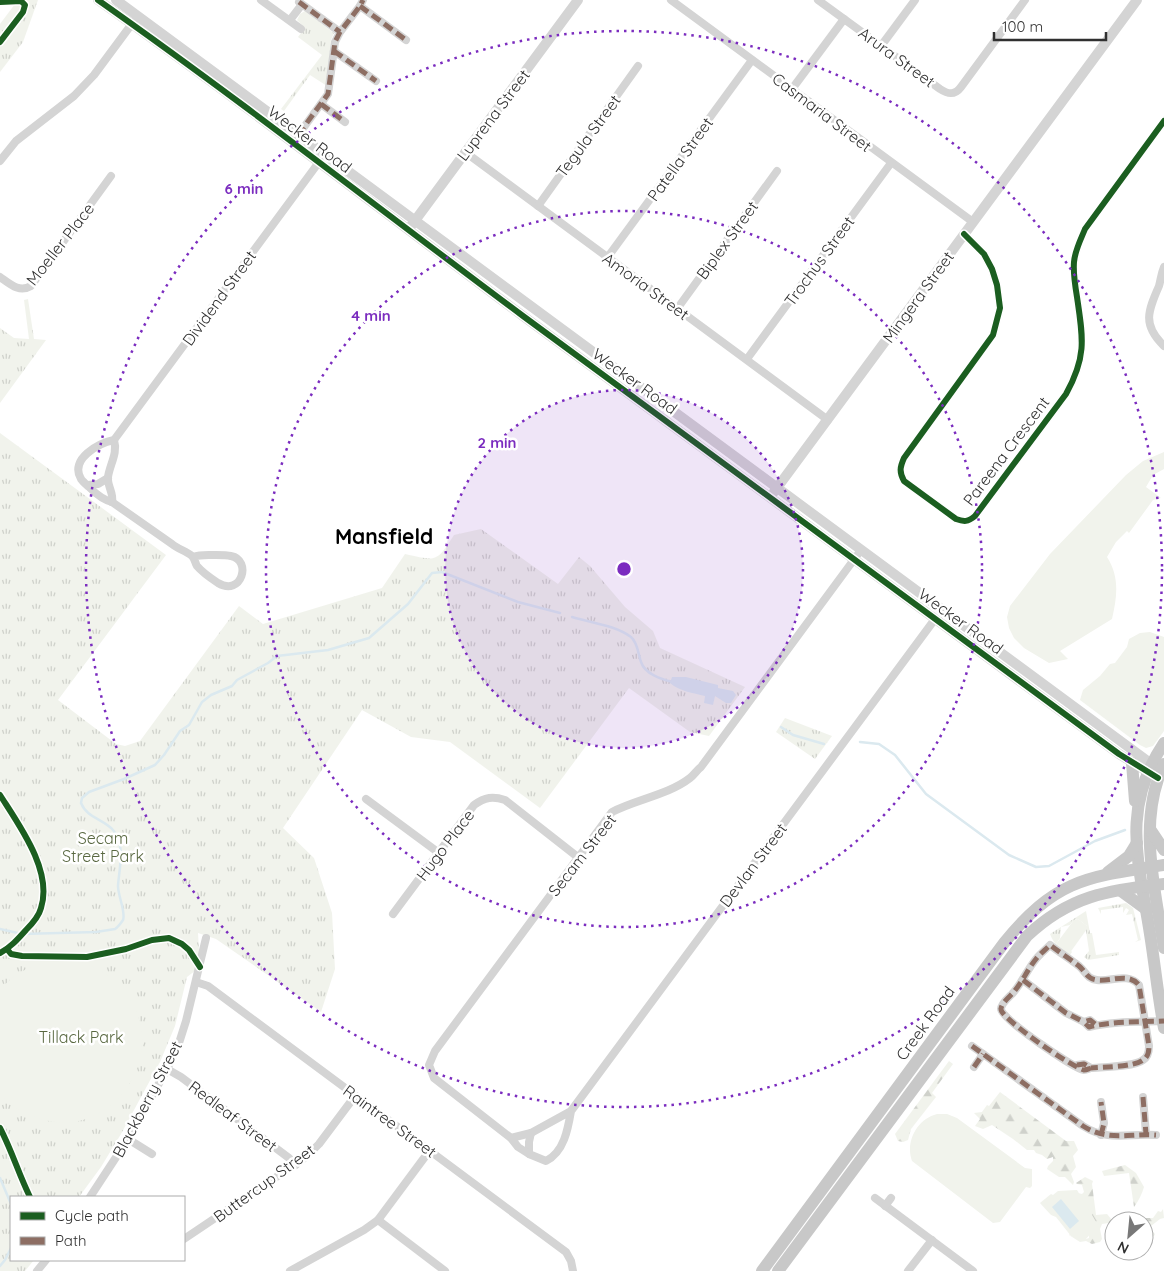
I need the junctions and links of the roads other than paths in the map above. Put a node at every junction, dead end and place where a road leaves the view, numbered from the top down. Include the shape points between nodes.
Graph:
1 (98, 0) edge
2 (116, 0) edge
3 (261, 0) edge
4 (578, 0) edge
5 (671, 0) edge
6 (818, 0) edge
7 (915, 0) edge
8 (1025, 0) edge
9 (1137, 0) edge
10 (361, 3) edge
11 (844, 19) junction
12 (135, 20) junction
13 (290, 20) junction
14 (301, 29) dead end
15 (340, 32) junction
16 (406, 40) dead end
17 (881, 46) junction
18 (334, 51) junction
19 (752, 60) junction
20 (638, 66) dead end
21 (376, 81) dead end
22 (792, 89) junction
23 (321, 104) junction
24 (345, 122) dead end
25 (1164, 122) edge
26 (295, 139) junction
27 (465, 152) junction
28 (322, 159) junction
29 (0, 161) edge
30 (891, 163) junction
31 (777, 170) dead end
32 (111, 176) dead end
33 (538, 206) junction
34 (415, 220) junction
35 (973, 222) junction
36 (408, 230) junction
37 (964, 234) junction
38 (607, 258) junction
39 (1164, 267) edge
40 (0, 278) edge
41 (1162, 281) edge
42 (677, 309) junction
43 (556, 326) junction
44 (549, 335) junction
45 (1164, 346) edge
46 (748, 359) junction
47 (616, 370) junction
48 (609, 379) junction
49 (828, 420) junction
50 (114, 440) junction
51 (108, 478) junction
52 (88, 485) junction
53 (777, 488) junction
54 (770, 498) junction
55 (112, 502) junction
56 (861, 550) junction
57 (193, 557) junction
58 (854, 560) junction
59 (935, 619) junction
60 (1164, 743) edge
61 (1132, 763) junction
62 (1157, 769) edge
63 (366, 799) dead end
64 (1137, 808) junction
65 (1150, 829) junction
66 (1136, 842) junction
67 (1164, 850) edge
68 (439, 853) junction
69 (579, 858) junction
70 (1152, 867) edge
71 (1106, 874) junction
72 (1154, 885) edge
73 (1121, 890) junction
74 (1156, 905) edge
75 (393, 914) dead end
76 (206, 938) dead end
77 (1164, 948) edge
78 (1023, 980) junction
79 (196, 982) junction
80 (1145, 1021) junction
81 (1164, 1023) edge
82 (972, 1046) dead end
83 (983, 1054) junction
84 (974, 1067) dead end
85 (167, 1069) junction
86 (355, 1096) junction
87 (1143, 1096) dead end
88 (1101, 1102) dead end
89 (571, 1111) junction
90 (531, 1133) junction
91 (1146, 1134) junction
92 (1101, 1135) junction
93 (1156, 1135) dead end
94 (511, 1138) junction
95 (128, 1139) junction
96 (430, 1150) junction
97 (152, 1154) dead end
98 (528, 1154) junction
99 (296, 1165) junction
100 (91, 1196) edge
101 (875, 1198) dead end
102 (891, 1198) dead end
103 (885, 1206) junction
104 (378, 1220) junction
105 (185, 1238) edge
106 (932, 1240) junction
107 (290, 1271) edge
108 (445, 1271) edge
109 (573, 1271) edge
110 (762, 1271) edge
111 (778, 1271) edge
112 (908, 1271) edge
113 (973, 1271) edge

1 - 12 street, Wecker Road
2 - 12 street, Wecker Road
3 - 13 street
4 - 27 street, Luprena Street
5 - 19 street, Casmaria Street
6 - 11 street, Arura Street
7 - 17 street
8 - 17 street, Arura Street via 956,93 940,90
9 - 35 street, Mingera Street
10 - 15 street
10 - 16 street
11 - 17 street, Arura Street
11 - 22 street
12 - 26 street, Wecker Road
12 - 29 street via 74,96 16,141
13 - 14 street
13 - 15 street via 300,4
15 - 18 street
18 - 21 street
18 - 23 street via 330,87
19 - 22 street, Casmaria Street
19 - 38 street, Patella Street
20 - 33 street, Tegula Street
22 - 30 street, Casmaria Street
23 - 24 street
23 - 26 street
25 - 37 street, Pareena Crescent via 1085,229 1078,244 1074,261 1075,281 1083,335 1076,375 1066,394 975,516 964,522 904,481 900,473 904,458 993,336 1000,308 997,285 984,254
26 - 28 street, Wecker Road
27 - 33 street, Amoria Street
27 - 34 street, Luprena Street
28 - 34 street, Wecker Road
28 - 36 street, Wecker Road
28 - 50 street, Dividend Street
30 - 35 street, Casmaria Street
30 - 46 street, Trochus Street
31 - 42 street, Biplex Street
32 - 40 street, Moeller Place via 31,286 15,288
33 - 38 street, Amoria Street
34 - 36 street, Luprena Street
34 - 43 street, Wecker Road
35 - 37 street, Mingera Street
36 - 44 street, Wecker Road
37 - 49 street, Mingera Street
38 - 42 street, Amoria Street
39 - 41 street via 1160,274
41 - 45 street via 1148,316 1154,335
42 - 46 street, Amoria Street
43 - 44 street
43 - 47 street, Wecker Road
44 - 48 street, Wecker Road
46 - 49 street, Amoria Street
47 - 48 street
47 - 53 street, Wecker Road
48 - 54 street, Wecker Road
49 - 53 street, Mingera Street
50 - 51 street via 116,448
50 - 52 street, Dividend Street via 92,450 81,460 79,473
51 - 52 street
51 - 55 street
52 - 55 street, Dividend Street
53 - 54 street, Mingera Street
53 - 56 street, Wecker Road
54 - 58 street, Wecker Road
55 - 57 street, Dividend Street
56 - 58 street
56 - 62 street, Wecker Road
57 - 57 street, Dividend Street via 200,554 237,558 241,563 241,578 232,586 218,583 196,565
58 - 59 street, Wecker Road
58 - 69 street, Secam Street via 701,767 689,779 668,790 612,812
59 - 61 street, Wecker Road
59 - 89 street, Devlan Street
60 - 62 main road
61 - 62 street, Wecker Road
61 - 64 main road
62 - 64 main road
62 - 65 main road
63 - 68 street
64 - 66 main road
65 - 67 main road
65 - 70 main road
66 - 70 main road
66 - 71 main road via 1129,856
68 - 69 street, Hugo Place via 474,805 491,797 505,800
68 - 75 street, Hugo Place
69 - 94 street, Secam Street via 435,1051 429,1065 434,1078
70 - 71 main road, Creek Road
70 - 72 main road
71 - 110 main road, Creek Road via 1072,884 1052,896 1032,910 1016,928
72 - 73 main road, Creek Road
72 - 74 main road
73 - 74 main road
73 - 111 main road, Creek Road via 1072,903 1050,916 1027,936
74 - 77 main road
74 - 81 main road
76 - 79 street, Blackberry Street
78 - 80 street via 1089,1027
78 - 80 street via 1035,960 1050,945 1091,979 1135,981 1140,988
78 - 80 street via 1001,1007 1002,1014 1058,1056 1077,1066 1084,1064 1091,1068 1136,1063 1144,1059 1149,1052
79 - 85 street, Blackberry Street via 182,1036
79 - 86 street, Raintree Street via 208,986
80 - 81 street
82 - 83 street
83 - 84 street
83 - 92 street via 1083,1126
85 - 95 street, Blackberry Street
85 - 99 street, Redleaf Street
86 - 96 street, Raintree Street
86 - 99 street, Buttercup Street via 319,1144
87 - 91 street
88 - 92 street via 1104,1123
89 - 90 street, Devlan Street
89 - 98 street, Devlan Street via 561,1147 554,1157 546,1161
90 - 94 street, Devlan Street
90 - 98 street
91 - 92 street
91 - 93 street
94 - 98 street
95 - 97 street
95 - 100 street, Blackberry Street
96 - 104 street
96 - 109 street, Raintree Street via 566,1252 572,1261
99 - 105 street, Buttercup Street
101 - 103 street
102 - 103 street
103 - 106 street
104 - 107 street
104 - 108 street
106 - 112 street
106 - 113 street

